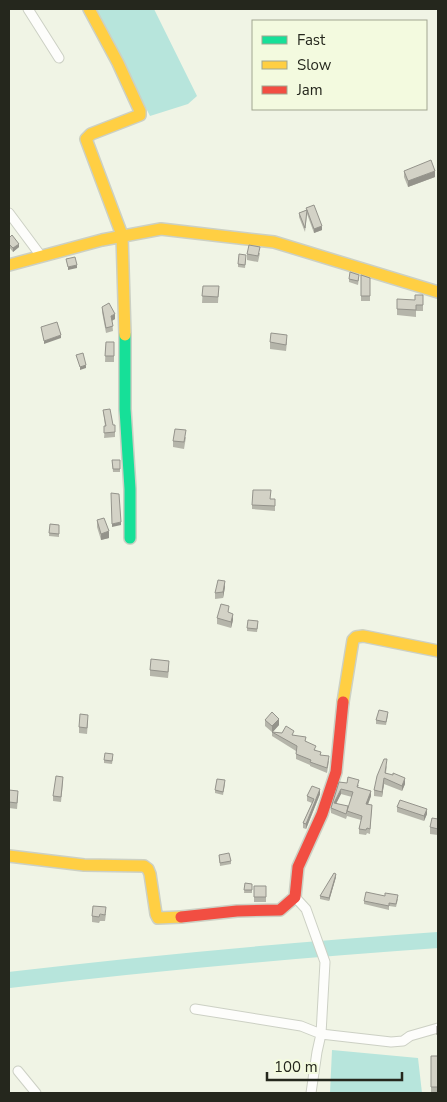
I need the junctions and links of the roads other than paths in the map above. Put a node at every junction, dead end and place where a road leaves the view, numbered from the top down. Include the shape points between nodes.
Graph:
1 (28, 9) edge
2 (89, 9) edge
3 (59, 58) dead end
4 (9, 213) edge
5 (122, 235) junction
6 (41, 256) junction
7 (9, 265) edge
8 (438, 292) edge
9 (130, 538) dead end
10 (438, 650) edge
11 (9, 856) edge
12 (296, 897) junction
13 (194, 1009) dead end
14 (438, 1028) edge
15 (321, 1034) junction
16 (18, 1071) dead end
17 (36, 1093) edge
18 (311, 1093) edge

1 - 3 street
2 - 5 street via 140,111 140,115 91,134 86,139
4 - 6 street
5 - 6 street
5 - 8 street via 161,229 274,242
5 - 9 street
6 - 7 street
10 - 12 street via 363,636 353,640 336,772 322,814 298,867
11 - 12 street via 84,865 144,866 150,874 158,918 280,910
12 - 15 street via 306,909 325,962
13 - 15 street via 301,1026
14 - 15 street via 391,1042
15 - 18 street
16 - 17 street

